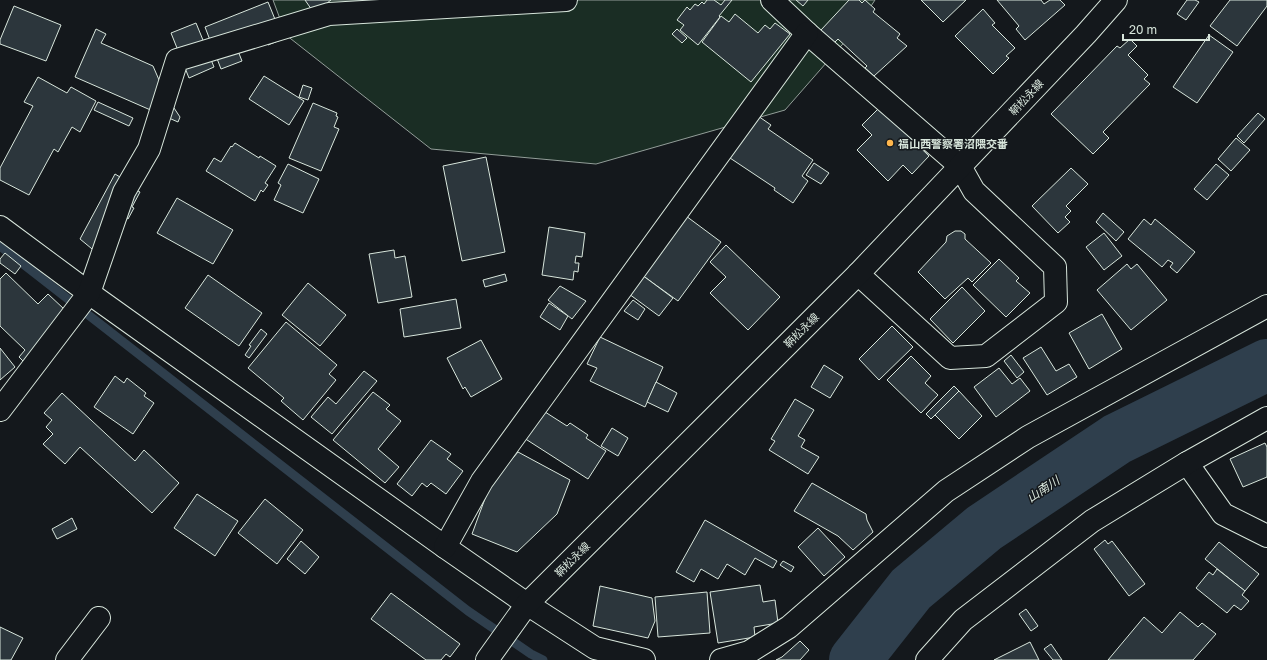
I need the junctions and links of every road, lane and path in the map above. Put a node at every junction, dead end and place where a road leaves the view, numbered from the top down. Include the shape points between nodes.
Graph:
1 (566, 0) edge
2 (772, 0) edge
3 (1116, 0) edge
4 (807, 33) junction
5 (960, 166) junction
6 (0, 227) edge
7 (858, 274) junction
8 (82, 302) junction
9 (1267, 306) edge
10 (0, 410) edge
11 (1267, 418) edge
12 (1187, 463) junction
13 (1267, 536) edge
14 (445, 547) junction
15 (522, 610) junction
16 (99, 618) dead end
17 (489, 657) edge
18 (67, 660) edge
19 (644, 660) edge
20 (721, 660) edge
21 (927, 660) edge

1 - 8 street via 329,14 177,60 149,149 124,192
2 - 4 street
3 - 5 street, 鞆松永線
4 - 5 street
4 - 14 street via 482,481
5 - 7 street, 鞆松永線
5 - 7 street via 974,191 1055,268 1056,302 986,356 950,358
6 - 8 street
7 - 15 street, 鞆松永線
8 - 10 street
8 - 14 street
9 - 20 street via 1028,437 946,491 790,627 749,652
11 - 12 street
12 - 13 street via 1223,514
12 - 21 street via 1092,521 963,620
14 - 15 street
15 - 17 street, 鞆松永線
15 - 19 street via 595,648
16 - 18 street

